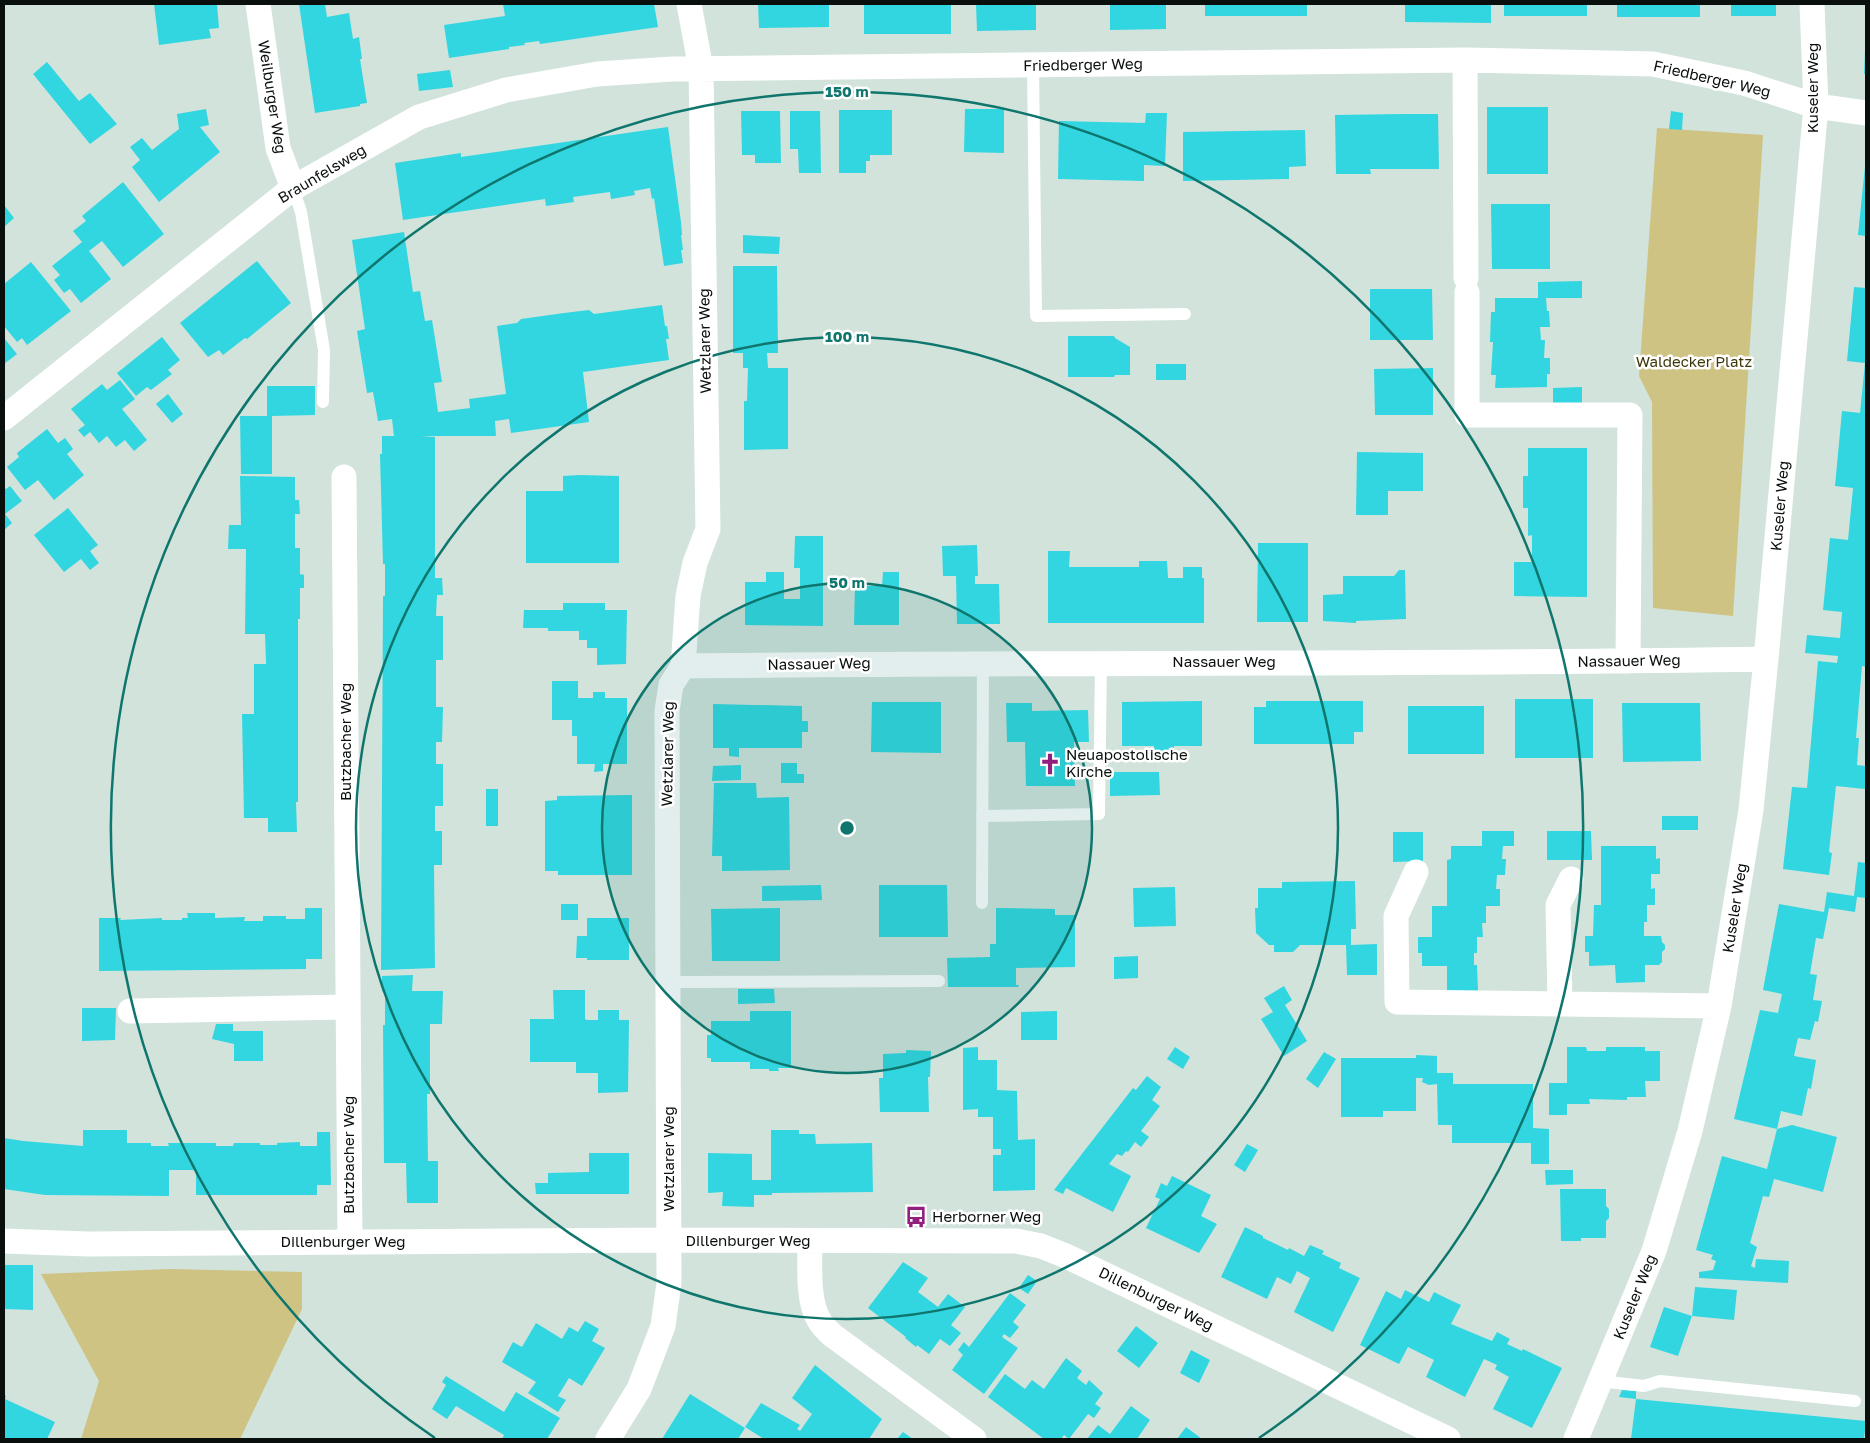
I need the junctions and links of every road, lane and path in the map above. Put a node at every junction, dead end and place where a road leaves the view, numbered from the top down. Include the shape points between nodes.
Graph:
1 (258, 4) edge
2 (689, 4) edge
3 (1812, 4) edge
4 (1465, 60) junction
5 (1033, 65) junction
6 (701, 69) junction
7 (1816, 106) junction
8 (1866, 113) edge
9 (293, 188) junction
10 (1185, 314) dead end
11 (323, 402) dead end
12 (4, 418) edge
13 (344, 477) dead end
14 (1766, 659) junction
15 (1628, 661) junction
16 (1101, 662) junction
17 (983, 663) junction
18 (682, 666) junction
19 (982, 816) junction
20 (1416, 872) dead end
21 (1571, 879) dead end
22 (982, 903) dead end
23 (939, 981) dead end
24 (668, 982) junction
25 (1560, 1003) junction
26 (1719, 1006) junction
27 (348, 1007) junction
28 (130, 1011) dead end
29 (670, 1240) junction
30 (4, 1241) edge
31 (810, 1241) junction
32 (350, 1242) junction
33 (1600, 1381) junction
34 (1855, 1401) dead end
35 (608, 1439) edge
36 (974, 1439) edge
37 (1448, 1439) edge
38 (1576, 1439) edge

1 - 9 street, Weilburger Weg via 278,148
2 - 6 street, Wetzlarer Weg
3 - 7 street, Kuseler Weg
4 - 5 street, Friedberger Weg
4 - 7 street, Friedberger Weg via 1653,64 1744,83
4 - 15 street via 1467,415 1630,415
5 - 6 street, Friedberger Weg
5 - 10 lane via 1036,316
6 - 9 street, Braunfelsweg via 597,74 506,90 419,117
6 - 18 street, Wetzlarer Weg via 708,529 695,563 688,596
7 - 8 street, Friedberger Weg
7 - 14 street, Kuseler Weg
9 - 11 lane via 301,212 324,350
9 - 12 street, Braunfelsweg
13 - 27 street, Butzbacher Weg
14 - 15 street, Nassauer Weg
14 - 26 street, Kuseler Weg via 1751,810
15 - 16 street, Nassauer Weg
16 - 17 street, Nassauer Weg
16 - 19 lane via 1099,814
17 - 18 street, Nassauer Weg
17 - 19 lane
18 - 24 street, Wetzlarer Weg via 671,685 666,711
19 - 22 lane
20 - 25 street via 1396,916 1397,1002
21 - 25 street via 1558,905
23 - 24 lane
24 - 29 street, Wetzlarer Weg
25 - 26 street
26 - 33 street, Kuseler Weg via 1690,1131 1654,1251
27 - 28 street
27 - 32 street, Butzbacher Weg
29 - 31 street, Dillenburger Weg
29 - 32 street, Dillenburger Weg
29 - 35 street, Wetzlarer Weg via 663,1326 639,1389
30 - 32 street, Dillenburger Weg via 88,1244
31 - 36 street via 811,1286 819,1322 832,1335
31 - 37 street, Dillenburger Weg via 990,1240 1041,1246
33 - 34 lane via 1644,1386 1660,1381
33 - 38 street, Kuseler Weg

